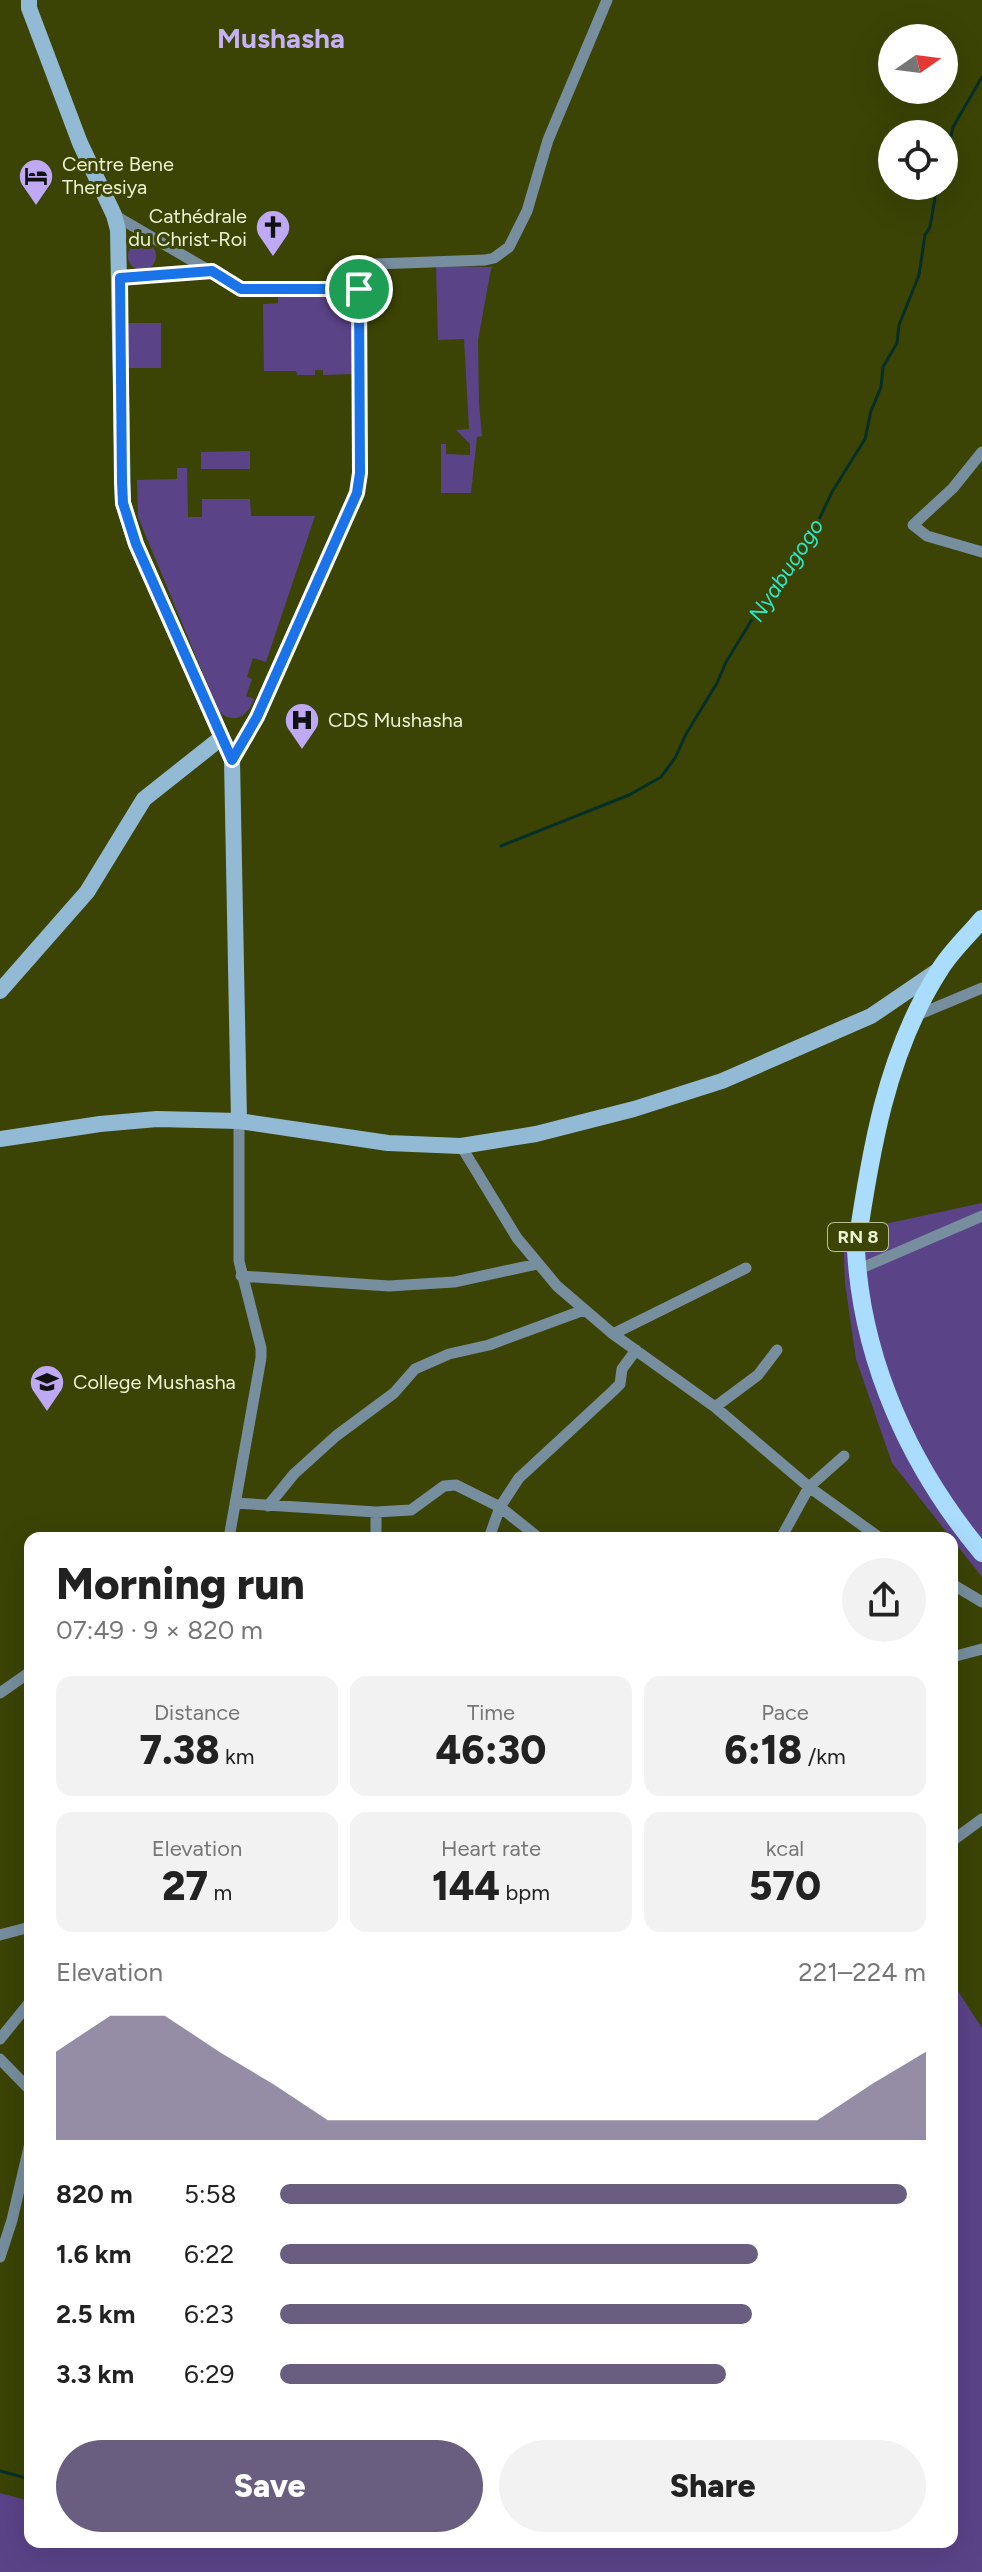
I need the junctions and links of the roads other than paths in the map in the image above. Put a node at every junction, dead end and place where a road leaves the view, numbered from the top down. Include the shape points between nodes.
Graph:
1 (607, 0) edge
2 (26, 3) edge
3 (114, 215) junction
4 (212, 271) junction
5 (120, 278) junction
6 (359, 289) junction
7 (982, 452) edge
8 (982, 552) edge
9 (221, 738) junction
10 (232, 760) junction
11 (982, 919) edge
12 (940, 969) junction
13 (982, 988) edge
14 (0, 991) edge
15 (914, 1016) junction
16 (239, 1121) junction
17 (0, 1139) edge
18 (461, 1146) junction
19 (982, 1216) edge
20 (537, 1264) junction
21 (746, 1268) dead end
22 (857, 1270) junction
23 (241, 1276) junction
24 (584, 1310) junction
25 (613, 1334) junction
26 (636, 1350) junction
27 (777, 1350) dead end
28 (715, 1407) junction
29 (844, 1456) dead end
30 (809, 1487) junction
31 (235, 1503) junction
32 (268, 1506) junction
33 (500, 1507) junction
34 (376, 1512) junction
35 (230, 1532) edge
36 (376, 1532) edge
37 (491, 1532) edge
38 (531, 1532) edge
39 (784, 1532) edge
40 (872, 1532) edge
41 (982, 1553) edge
42 (958, 1588) edge
43 (982, 1602) edge
44 (982, 1649) edge
45 (958, 1655) edge
46 (24, 1676) edge
47 (0, 1693) edge
48 (982, 1819) edge
49 (958, 1837) edge
50 (24, 1929) edge
51 (0, 1935) edge
52 (24, 2009) edge
53 (0, 2039) edge
54 (0, 2059) edge
55 (24, 2084) edge
56 (24, 2169) edge
57 (0, 2257) edge

1 - 6 street via 509,247 494,258 475,262 375,264 363,271
2 - 3 street
3 - 4 street
3 - 5 street
4 - 5 street
4 - 6 street via 241,289
5 - 9 street via 123,503
6 - 10 street via 357,493 257,717
7 - 8 street via 913,525 927,536
9 - 10 street
9 - 14 street via 144,799 87,892
10 - 16 street
11 - 12 main road, RN 8
12 - 15 main road, RN 8
12 - 18 street via 871,1016 722,1081 536,1134
13 - 15 street
15 - 22 main road, RN 8 via 879,1115
16 - 17 street via 157,1119
16 - 18 street via 388,1143
16 - 23 street
18 - 20 street
19 - 22 street
20 - 23 street via 454,1282 389,1286
20 - 24 street
21 - 25 street
22 - 41 main road, RN 8 via 870,1339 907,1439 952,1517
23 - 31 street via 261,1358
24 - 25 street
24 - 32 street via 415,1369 394,1393 294,1474
25 - 26 street
26 - 28 street
26 - 33 street via 622,1369 620,1384 519,1478
27 - 28 street via 758,1375
28 - 30 street
29 - 30 street
30 - 39 street
30 - 40 street
31 - 32 street
31 - 35 street
32 - 34 street
33 - 34 street via 449,1485 411,1510
33 - 37 street
33 - 38 street
34 - 36 street
42 - 43 street
44 - 45 street
46 - 47 street
48 - 49 street
50 - 51 street
52 - 53 street
54 - 55 street
56 - 57 street

